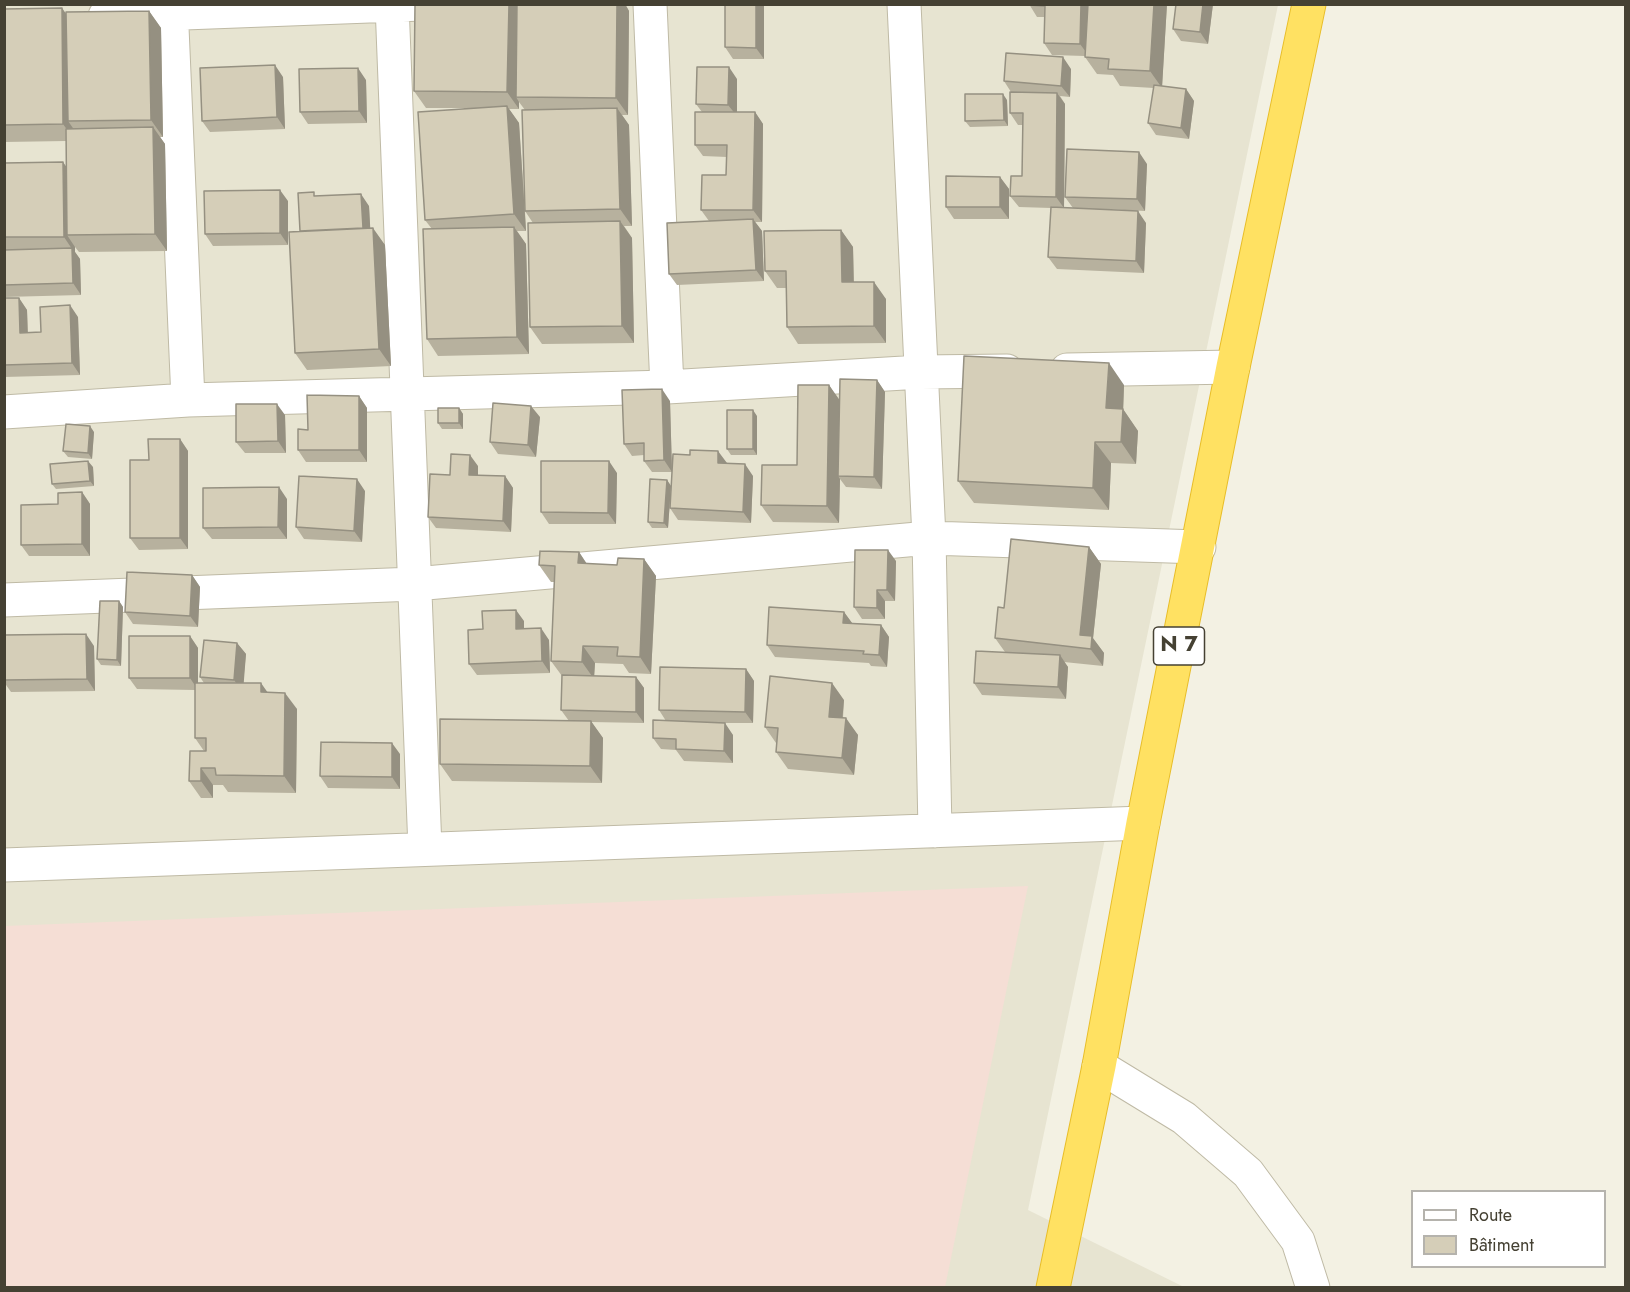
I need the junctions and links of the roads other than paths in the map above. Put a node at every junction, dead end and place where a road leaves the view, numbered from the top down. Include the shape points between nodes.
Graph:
1 (650, 4) edge
2 (904, 4) edge
3 (1309, 4) edge
4 (402, 5) edge
5 (172, 9) edge
6 (76, 17) edge
7 (1233, 367) junction
8 (921, 372) junction
9 (668, 387) junction
10 (406, 393) junction
11 (188, 400) junction
12 (4, 412) edge
13 (929, 538) junction
14 (1199, 547) junction
15 (415, 584) junction
16 (4, 600) edge
17 (1143, 823) junction
18 (935, 831) junction
19 (425, 849) junction
20 (4, 865) edge
21 (1099, 1066) junction
22 (1053, 1287) edge
23 (1313, 1287) edge

1 - 9 street
2 - 8 street
3 - 7 highway, N 7
4 - 5 street
4 - 10 street
5 - 6 street
5 - 11 street
7 - 8 street
7 - 14 highway, N 7
8 - 9 street
8 - 13 street
9 - 10 street
10 - 11 street
10 - 15 street
11 - 12 street
13 - 14 street
13 - 15 street
13 - 18 street
14 - 17 highway, N 7
15 - 16 street
15 - 19 street
17 - 18 street
17 - 21 highway, N 7
18 - 19 street
19 - 20 street
21 - 22 highway, N 7
21 - 23 street via 1184,1119 1248,1173 1298,1241

